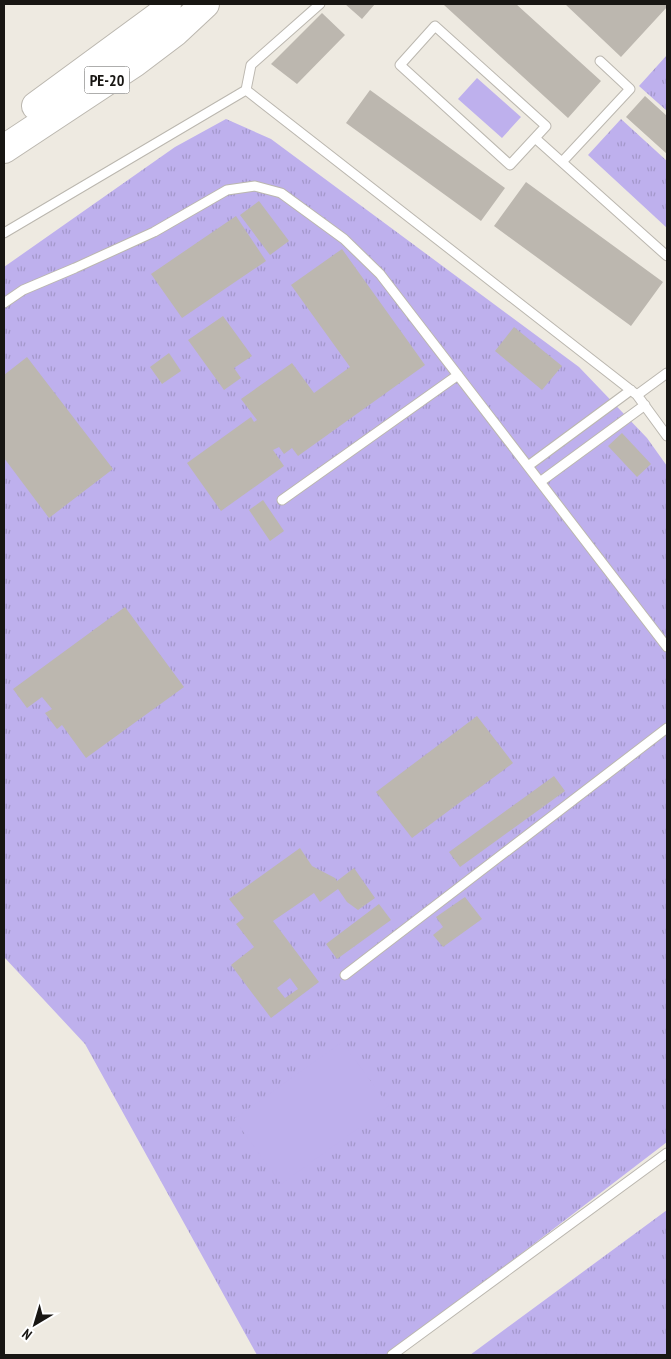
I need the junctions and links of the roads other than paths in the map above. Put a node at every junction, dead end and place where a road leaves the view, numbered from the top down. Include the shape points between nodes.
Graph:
1 (166, 4) edge
2 (205, 4) edge
3 (320, 4) edge
4 (600, 61) dead end
5 (246, 90) junction
6 (535, 138) junction
7 (4, 139) edge
8 (4, 149) edge
9 (562, 162) junction
10 (4, 233) edge
11 (667, 256) edge
12 (4, 303) edge
13 (667, 373) edge
14 (458, 375) junction
15 (634, 392) junction
16 (645, 406) junction
17 (667, 436) edge
18 (528, 466) junction
19 (540, 482) junction
20 (282, 500) dead end
21 (667, 647) edge
22 (667, 728) edge
23 (345, 976) dead end
24 (667, 1153) edge
25 (392, 1355) edge

1 - 7 highway via 160,14 21,117
2 - 8 highway, PE-20 via 134,63
3 - 5 lane via 251,65
4 - 9 lane via 630,89
5 - 10 lane
5 - 15 lane
6 - 6 lane via 546,126 435,26 400,65 510,165
6 - 9 lane
9 - 11 lane
12 - 14 lane via 23,290 154,232 227,190 254,186 280,194 344,239 380,274
13 - 15 lane
14 - 18 lane
14 - 20 lane
15 - 16 lane
15 - 18 lane
16 - 17 lane
16 - 19 lane
18 - 19 lane
19 - 21 lane
22 - 23 lane
24 - 25 lane

